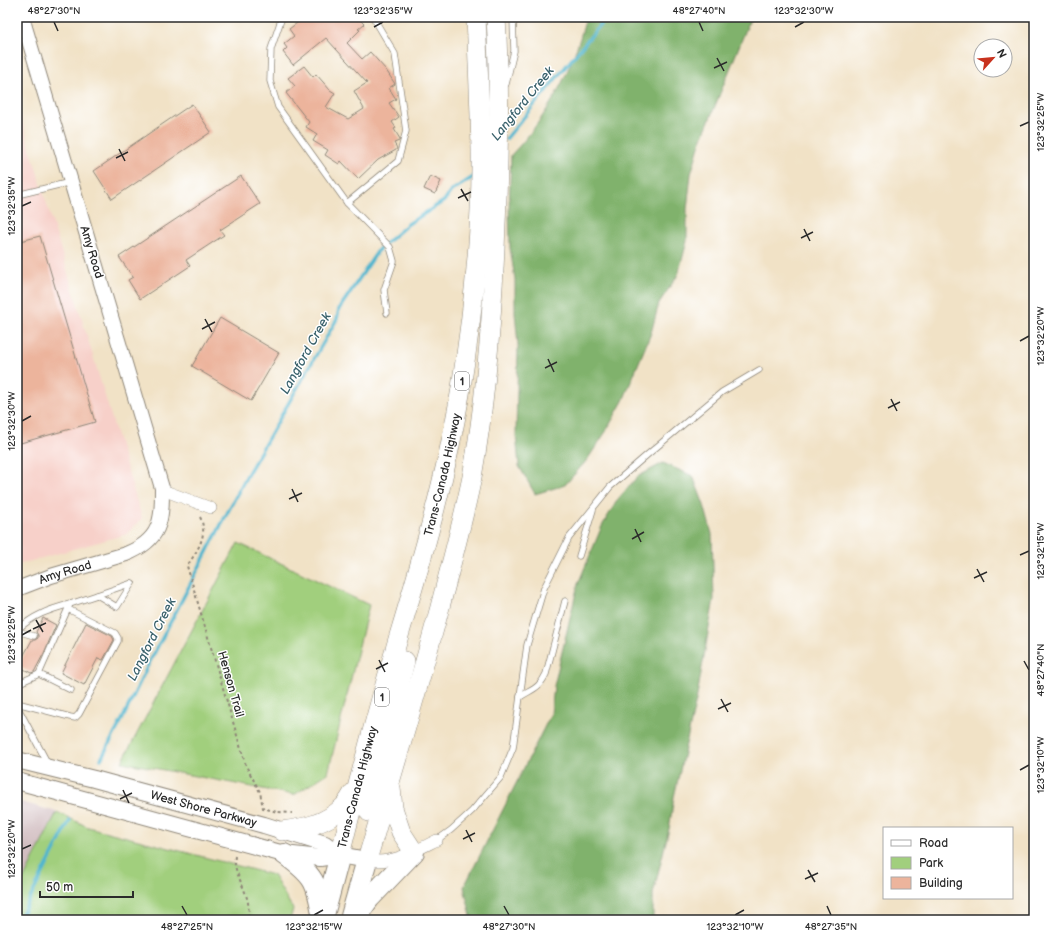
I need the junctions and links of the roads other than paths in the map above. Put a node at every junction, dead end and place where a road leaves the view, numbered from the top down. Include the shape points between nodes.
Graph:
1 (22, 17) edge
2 (282, 17) edge
3 (373, 17) edge
4 (476, 17) edge
5 (485, 17) edge
6 (496, 17) edge
7 (513, 17) edge
8 (499, 114) junction
9 (481, 152) junction
10 (71, 182) junction
11 (17, 196) edge
12 (347, 203) junction
13 (386, 313) dead end
14 (759, 370) dead end
15 (162, 488) junction
16 (594, 507) junction
17 (211, 508) dead end
18 (579, 556) dead end
19 (17, 589) edge
20 (96, 595) junction
21 (565, 601) dead end
22 (408, 604) junction
23 (69, 606) junction
24 (17, 631) edge
25 (34, 636) dead end
26 (39, 674) junction
27 (17, 684) edge
28 (71, 690) dead end
29 (520, 697) junction
30 (17, 703) edge
31 (17, 706) edge
32 (17, 760) edge
33 (50, 768) junction
34 (17, 781) edge
35 (391, 782) junction
36 (357, 789) junction
37 (282, 831) junction
38 (437, 840) joint
39 (414, 852) junction
40 (284, 854) junction
41 (340, 855) junction
42 (367, 860) junction
43 (323, 920) edge
44 (350, 920) edge
45 (354, 920) edge

1 - 10 street, Amy Road
2 - 12 lane via 271,48 270,82 278,107
3 - 12 lane via 395,54 406,131 398,161
4 - 9 highway, Trans-Canada Highway / 1
5 - 9 highway via 485,112
6 - 8 highway, 1
7 - 8 lane via 514,51
8 - 35 highway, 1 via 492,306 472,477 438,613
9 - 22 highway, Trans-Canada Highway / 1 via 478,237 460,394 448,455
10 - 11 lane
10 - 15 street, Amy Road
12 - 13 lane via 390,247 394,261 384,290
14 - 16 lane via 722,392 615,483
15 - 17 street
15 - 19 street, Amy Road via 160,524 145,544 136,550
16 - 18 lane
16 - 29 lane via 569,538 544,588 527,645
20 - 20 lane via 117,607 132,583 111,590
20 - 23 lane
21 - 29 lane via 546,674 536,688
22 - 36 highway, Trans-Canada Highway / 1
22 - 42 highway via 408,646 369,812 366,830
23 - 24 lane via 41,613
23 - 26 lane
23 - 30 lane via 115,633 118,638 79,714 75,718
24 - 25 lane
26 - 27 lane
26 - 28 lane
29 - 38 lane via 513,748 501,778 472,812
31 - 33 lane
32 - 33 main road, West Shore Parkway
33 - 37 main road, West Shore Parkway
34 - 40 main road, West Shore Parkway
35 - 39 highway via 393,808 401,832
35 - 42 highway, 1
36 - 37 highway via 343,808 325,820 315,825
36 - 41 highway, Trans-Canada Highway / 1
37 - 41 main road, West Shore Parkway via 325,844
38 - 39 street
39 - 42 street via 392,861
39 - 45 highway via 369,899
40 - 41 main road, West Shore Parkway via 320,858
40 - 43 highway via 303,867 315,884
41 - 42 main road, West Shore Parkway
41 - 43 highway, Trans-Canada Highway / 1
42 - 44 highway, 1

